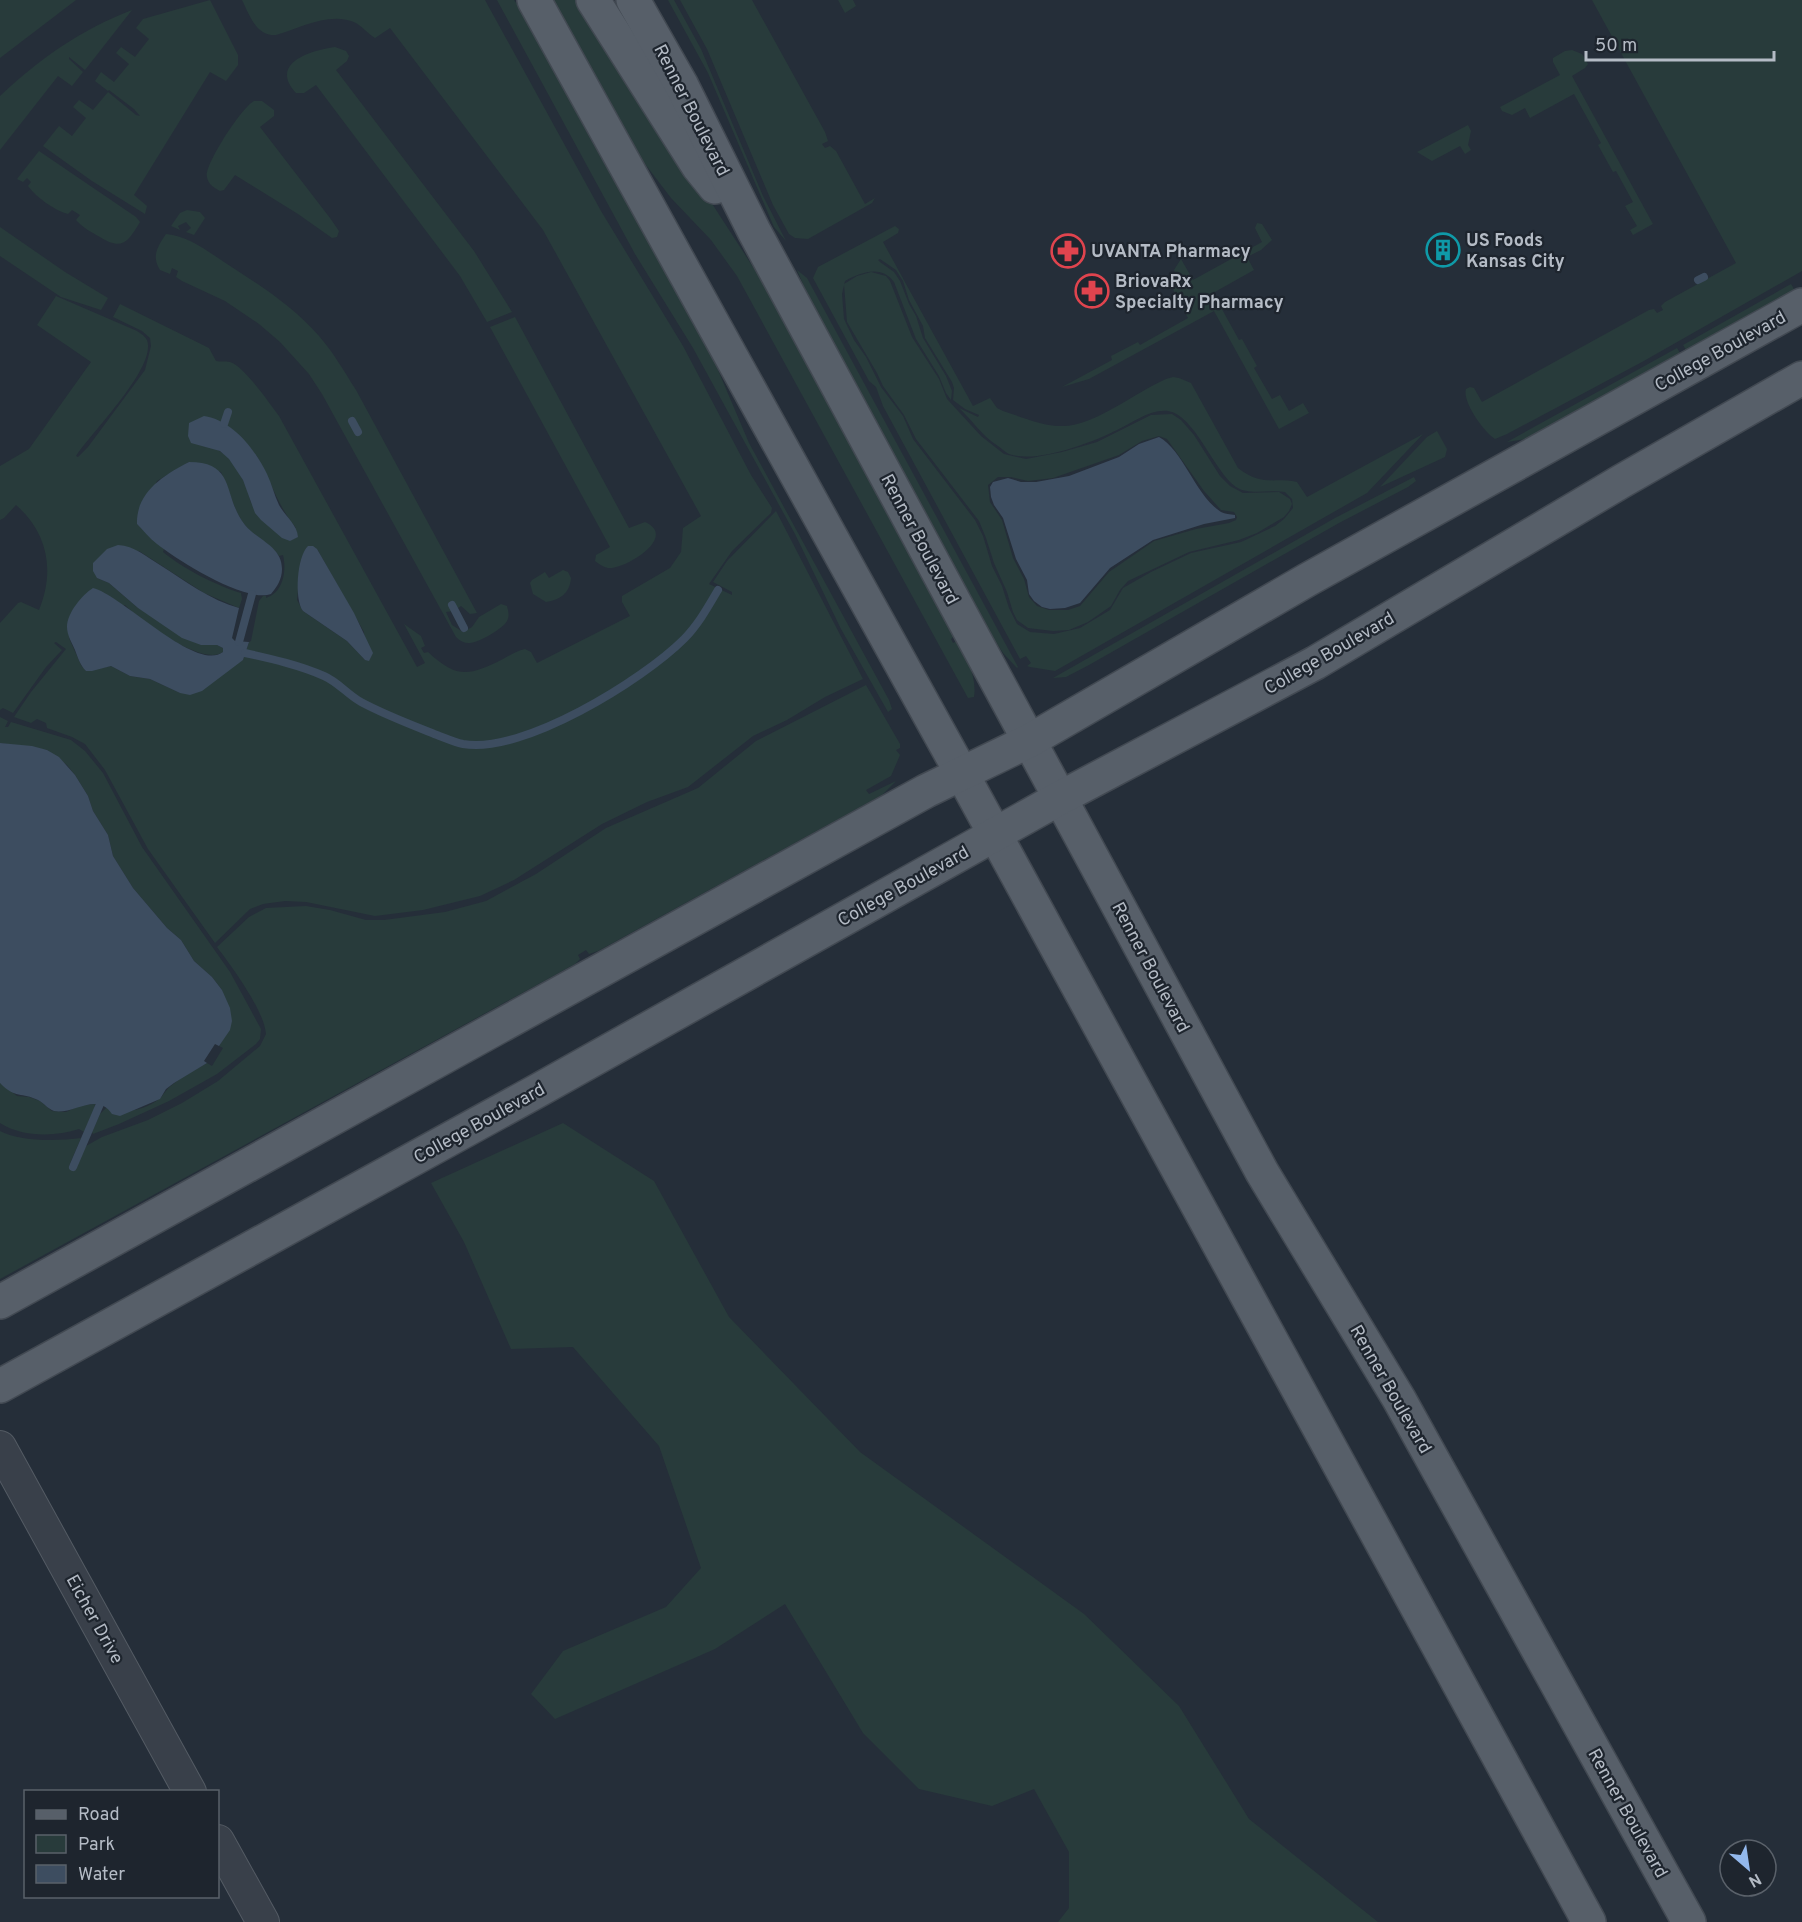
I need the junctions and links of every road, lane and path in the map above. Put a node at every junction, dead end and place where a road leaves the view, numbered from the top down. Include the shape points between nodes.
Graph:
1 (534, 0) edge
2 (593, 0) edge
3 (633, 0) edge
4 (754, 231) junction
5 (1802, 305) edge
6 (1802, 378) edge
7 (1029, 741) junction
8 (962, 774) junction
9 (1060, 798) junction
10 (995, 835) junction
11 (0, 1302) edge
12 (0, 1386) edge
13 (0, 1447) edge
14 (189, 1790) edge
15 (219, 1842) edge
16 (263, 1922) edge
17 (1589, 1922) edge
18 (1689, 1922) edge

1 - 8 main road
2 - 4 main road via 698,166
3 - 4 main road, Renner Boulevard via 682,86
4 - 7 main road, Renner Boulevard
5 - 7 main road, College Boulevard via 1307,580
6 - 9 main road, College Boulevard via 1315,663
7 - 8 main road, College Boulevard
7 - 9 main road, Renner Boulevard
8 - 10 main road
8 - 11 main road, College Boulevard
9 - 10 main road, College Boulevard
9 - 18 main road, Renner Boulevard via 1262,1172 1399,1400
10 - 12 main road, College Boulevard
10 - 17 main road
13 - 14 street, Eicher Drive
15 - 16 street

